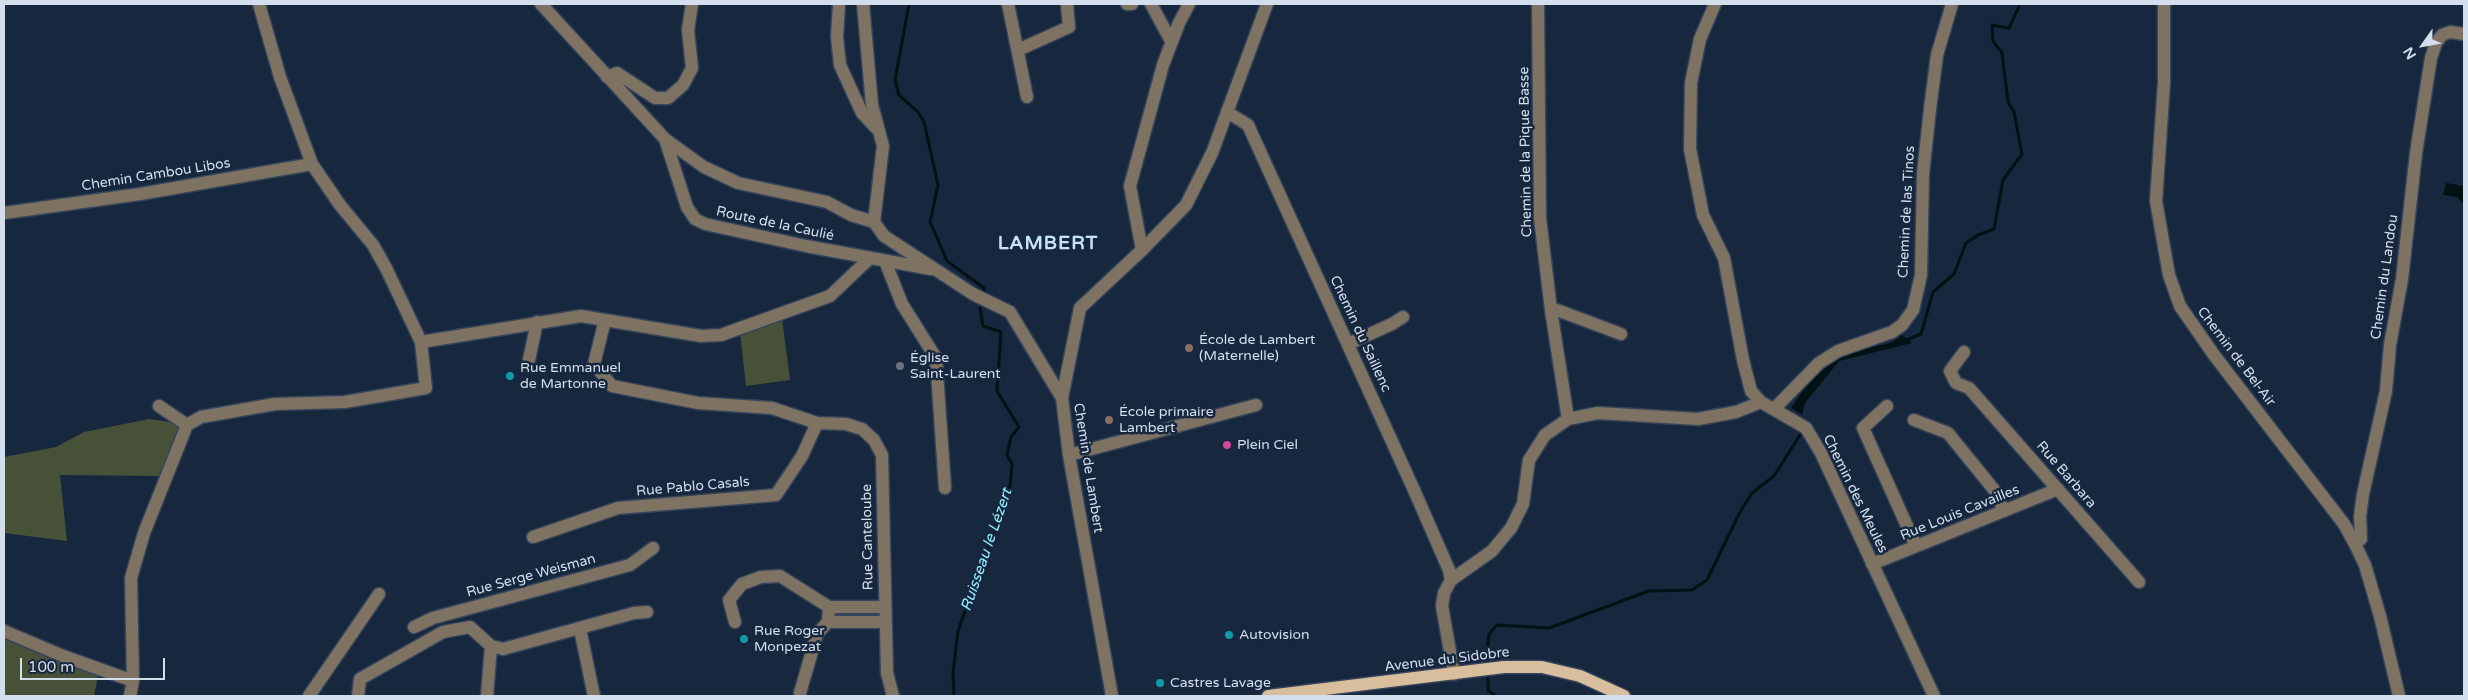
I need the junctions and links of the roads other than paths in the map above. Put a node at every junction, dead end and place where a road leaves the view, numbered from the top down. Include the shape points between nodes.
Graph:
1 (259, 4) edge
2 (541, 4) edge
3 (692, 4) edge
4 (839, 4) edge
5 (863, 4) edge
6 (1008, 4) edge
7 (1067, 4) edge
8 (1127, 4) edge
9 (1132, 4) edge
10 (1151, 4) edge
11 (1189, 4) edge
12 (1267, 4) edge
13 (1538, 4) edge
14 (1715, 4) edge
15 (1952, 4) edge
16 (2164, 4) edge
17 (2464, 34) edge
18 (1171, 41) junction
19 (1018, 50) junction
20 (607, 77) junction
21 (1027, 97) dead end
22 (1227, 112) junction
23 (879, 132) junction
24 (665, 139) junction
25 (312, 164) junction
26 (4, 213) edge
27 (874, 222) junction
28 (1142, 250) junction
29 (870, 258) junction
30 (885, 261) junction
31 (938, 270) junction
32 (1551, 310) junction
33 (1403, 317) dead end
34 (605, 320) junction
35 (537, 322) junction
36 (1621, 334) dead end
37 (421, 342) junction
38 (1348, 344) junction
39 (1964, 352) dead end
40 (529, 360) dead end
41 (1062, 398) junction
42 (1761, 402) junction
43 (1256, 405) dead end
44 (159, 406) dead end
45 (1887, 406) dead end
46 (1774, 409) junction
47 (1568, 419) junction
48 (1914, 420) dead end
49 (817, 423) junction
50 (187, 425) junction
51 (1070, 455) junction
52 (945, 488) dead end
53 (2058, 489) junction
54 (2004, 511) junction
55 (533, 537) dead end
56 (2355, 544) junction
57 (1916, 546) junction
58 (653, 548) dead end
59 (1872, 564) junction
60 (1451, 580) junction
61 (2139, 582) dead end
62 (379, 594) dead end
63 (829, 607) junction
64 (885, 607) junction
65 (473, 608) junction
66 (647, 612) dead end
67 (735, 622) dead end
68 (828, 622) junction
69 (885, 622) junction
70 (414, 627) dead end
71 (470, 627) junction
72 (580, 629) junction
73 (4, 631) edge
74 (490, 646) junction
75 (1454, 674) junction
76 (132, 680) junction
77 (800, 693) dead end
78 (1305, 694) edge
79 (130, 696) edge
80 (309, 696) edge
81 (358, 696) edge
82 (487, 696) edge
83 (594, 696) edge
84 (893, 696) edge
85 (1112, 696) edge
86 (1268, 696) edge
87 (1624, 696) edge
88 (1934, 696) edge
89 (2399, 696) edge

1 - 25 street via 280,77
2 - 20 street, Route de la Caulié
3 - 20 street via 688,30 692,68 683,85 668,98 655,98 617,73
4 - 23 street via 840,65 862,112
5 - 23 street via 872,105
6 - 19 street
7 - 19 street via 1069,27
8 - 9 street
10 - 18 street
11 - 18 street
12 - 22 street
13 - 32 street, Chemin de la Pique Basse via 1540,218
14 - 42 street via 1700,40 1691,83 1690,149 1703,215 1724,258 1751,392
15 - 46 street, Chemin de las Tinos via 1937,55 1931,100 1923,174 1921,276 1913,310 1892,332 1838,351 1819,363
16 - 56 street, Chemin de Bel-Air via 2164,83 2156,201 2169,275 2180,306 2344,524
17 - 56 street, Chemin du Landou via 2450,32 2442,35 2432,58 2416,153 2384,407 2363,494 2360,516 2362,539
18 - 28 street via 1130,186
19 - 21 street
20 - 24 street, Route de la Caulié
22 - 28 street via 1212,153 1186,205
22 - 38 street, Chemin du Saillenc via 1248,125
23 - 27 street via 883,146
24 - 27 street via 704,168 738,183 827,202 851,215
24 - 29 street, Route de la Caulié via 694,219 705,224
25 - 26 street, Chemin Cambou Libos via 140,194
25 - 37 street via 373,245
27 - 31 street, Chemin de Lambert via 884,236
28 - 41 street via 1080,308
29 - 30 street, Route de la Caulié
29 - 34 street via 830,296 721,335 700,336
30 - 31 street, Route de la Caulié
30 - 52 street via 902,304 936,358
31 - 41 street, Chemin de Lambert via 973,294 1010,312
32 - 36 street
32 - 47 street, Chemin de la Pique Basse
33 - 38 street
34 - 35 street via 581,316
34 - 49 street, Rue Canteloube via 594,364 612,386 698,403 772,408
35 - 37 street
35 - 40 street
37 - 50 street via 426,388 345,402 275,404 201,417
38 - 60 street, Chemin du Saillenc
39 - 53 street, Rue Barbara via 1950,371 1956,383 1969,388
41 - 51 street, Chemin de Lambert
42 - 46 street, Chemin des Meules
42 - 47 street via 1736,412 1698,419 1598,413
43 - 51 street
44 - 50 street
45 - 57 street via 1863,428
46 - 59 street, Chemin des Meules via 1806,428 1821,453
47 - 60 street via 1545,435 1529,460 1523,504 1512,528 1492,551
48 - 54 street via 1948,433 1995,491
49 - 55 street, Rue Pablo Casals via 802,456 776,495 618,508
49 - 64 street, Rue Canteloube via 846,424 862,429 874,440 882,455
50 - 76 street via 144,533 130,578
51 - 85 street, Chemin de Lambert
53 - 54 street, Rue Louis Cavailles
53 - 61 street, Rue Barbara
54 - 57 street, Rue Louis Cavailles
56 - 89 street, Chemin de Bel-Air via 2365,565 2380,616
57 - 59 street, Rue Louis Cavailles
58 - 65 street, Rue Serge Weisman via 630,565
59 - 88 street, Chemin des Meules
60 - 75 street via 1442,606
62 - 80 street
63 - 64 street
63 - 67 street via 780,576 762,577 742,584 729,600
63 - 68 street
64 - 69 street, Rue Canteloube
65 - 70 street, Rue Serge Weisman via 433,618
65 - 71 street
66 - 72 street
68 - 69 street
68 - 77 street via 817,634
69 - 84 street, Rue Canteloube via 887,673
71 - 74 street
71 - 81 street via 443,632 360,679
72 - 74 street via 503,649
72 - 83 street
73 - 76 street
74 - 82 street
75 - 78 main road, Avenue du Sidobre
75 - 87 main road, Avenue du Sidobre via 1504,667 1542,667 1580,676
76 - 79 street
78 - 86 main road, Avenue du Sidobre

